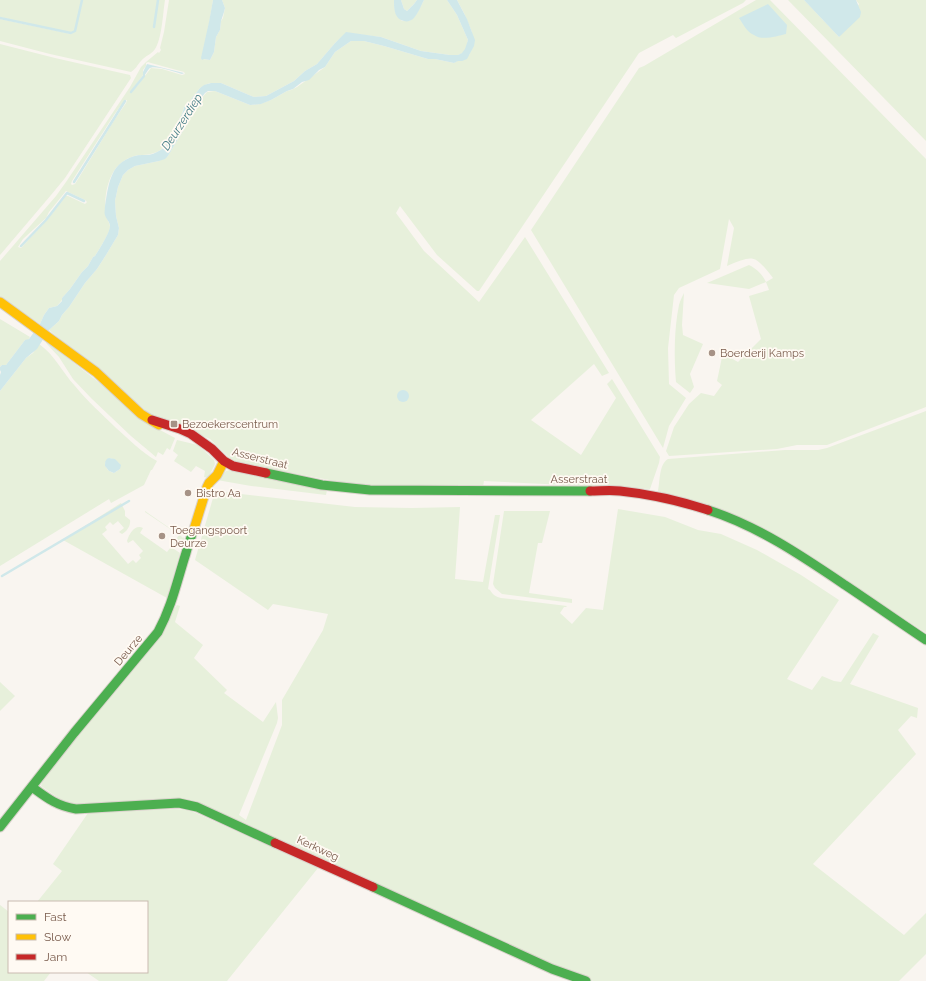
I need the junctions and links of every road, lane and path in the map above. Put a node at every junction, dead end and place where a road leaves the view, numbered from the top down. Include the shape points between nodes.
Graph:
1 (0, 302) edge
2 (224, 462) junction
3 (926, 640) edge
4 (32, 787) junction
5 (0, 827) edge
6 (586, 981) edge

1 - 2 street, Asserstraat via 96,372 141,414 177,436 204,443
2 - 3 street, Asserstraat via 322,485 370,490 620,491 652,495 744,524 802,557
2 - 4 street, Deurze via 207,487 165,619 158,632
4 - 5 street, Deurze
4 - 6 street, Kerkweg via 52,802 67,808 179,803 197,807 552,969

